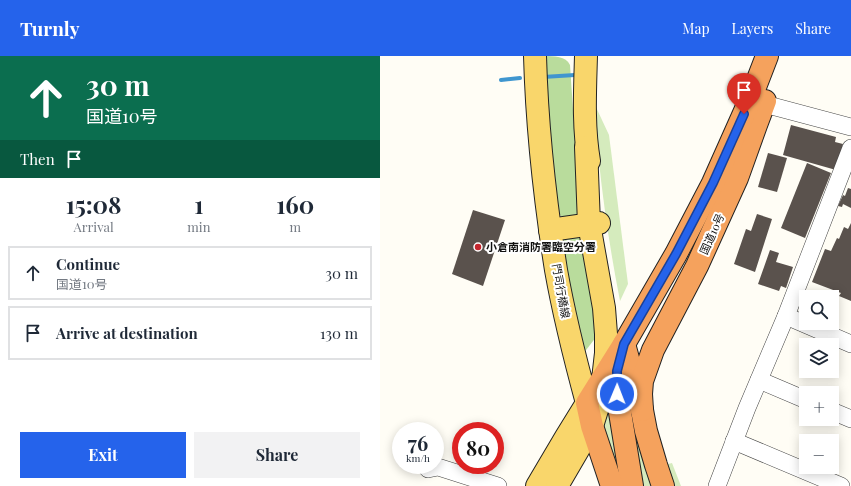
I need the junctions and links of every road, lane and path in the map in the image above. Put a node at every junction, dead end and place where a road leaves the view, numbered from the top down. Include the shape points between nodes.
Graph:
1 (535, 56) edge
2 (586, 56) edge
3 (767, 56) edge
4 (782, 56) edge
5 (757, 102) junction
6 (756, 124) junction
7 (851, 127) edge
8 (851, 148) edge
9 (594, 223) junction
10 (550, 230) junction
11 (786, 316) junction
12 (851, 344) edge
13 (614, 370) junction
14 (759, 380) junction
15 (799, 397) edge
16 (642, 410) junction
17 (839, 414) edge
18 (851, 419) edge
19 (592, 426) junction
20 (734, 441) junction
21 (468, 486) edge
22 (498, 486) edge
23 (537, 486) edge
24 (557, 486) edge
25 (612, 486) edge
26 (632, 486) edge
27 (663, 486) edge
28 (716, 486) edge
29 (841, 486) edge

1 - 10 main road, 門司行橋線 via 540,143
2 - 9 main road via 586,147
3 - 5 highway, 国道10号
4 - 5 highway, 国道10号
5 - 6 highway, 国道10号
5 - 7 street
5 - 13 highway, 国道10号
6 - 13 highway via 680,274 639,342
6 - 16 highway, 国道10号 via 737,178 697,266 653,350 642,381
8 - 11 street
9 - 10 main road
9 - 13 main road
9 - 13 main road via 604,308 606,353
10 - 13 main road, 門司行橋線 via 566,323 579,374
11 - 12 street
11 - 14 street
13 - 16 highway
13 - 16 highway via 630,398
13 - 19 main road
13 - 23 main road via 566,437
13 - 26 highway
14 - 15 street
14 - 20 street
16 - 27 highway
17 - 18 street
19 - 24 main road
19 - 25 highway
20 - 28 street
20 - 29 street
21 - 22 street via 434,474 428,469 438,467

